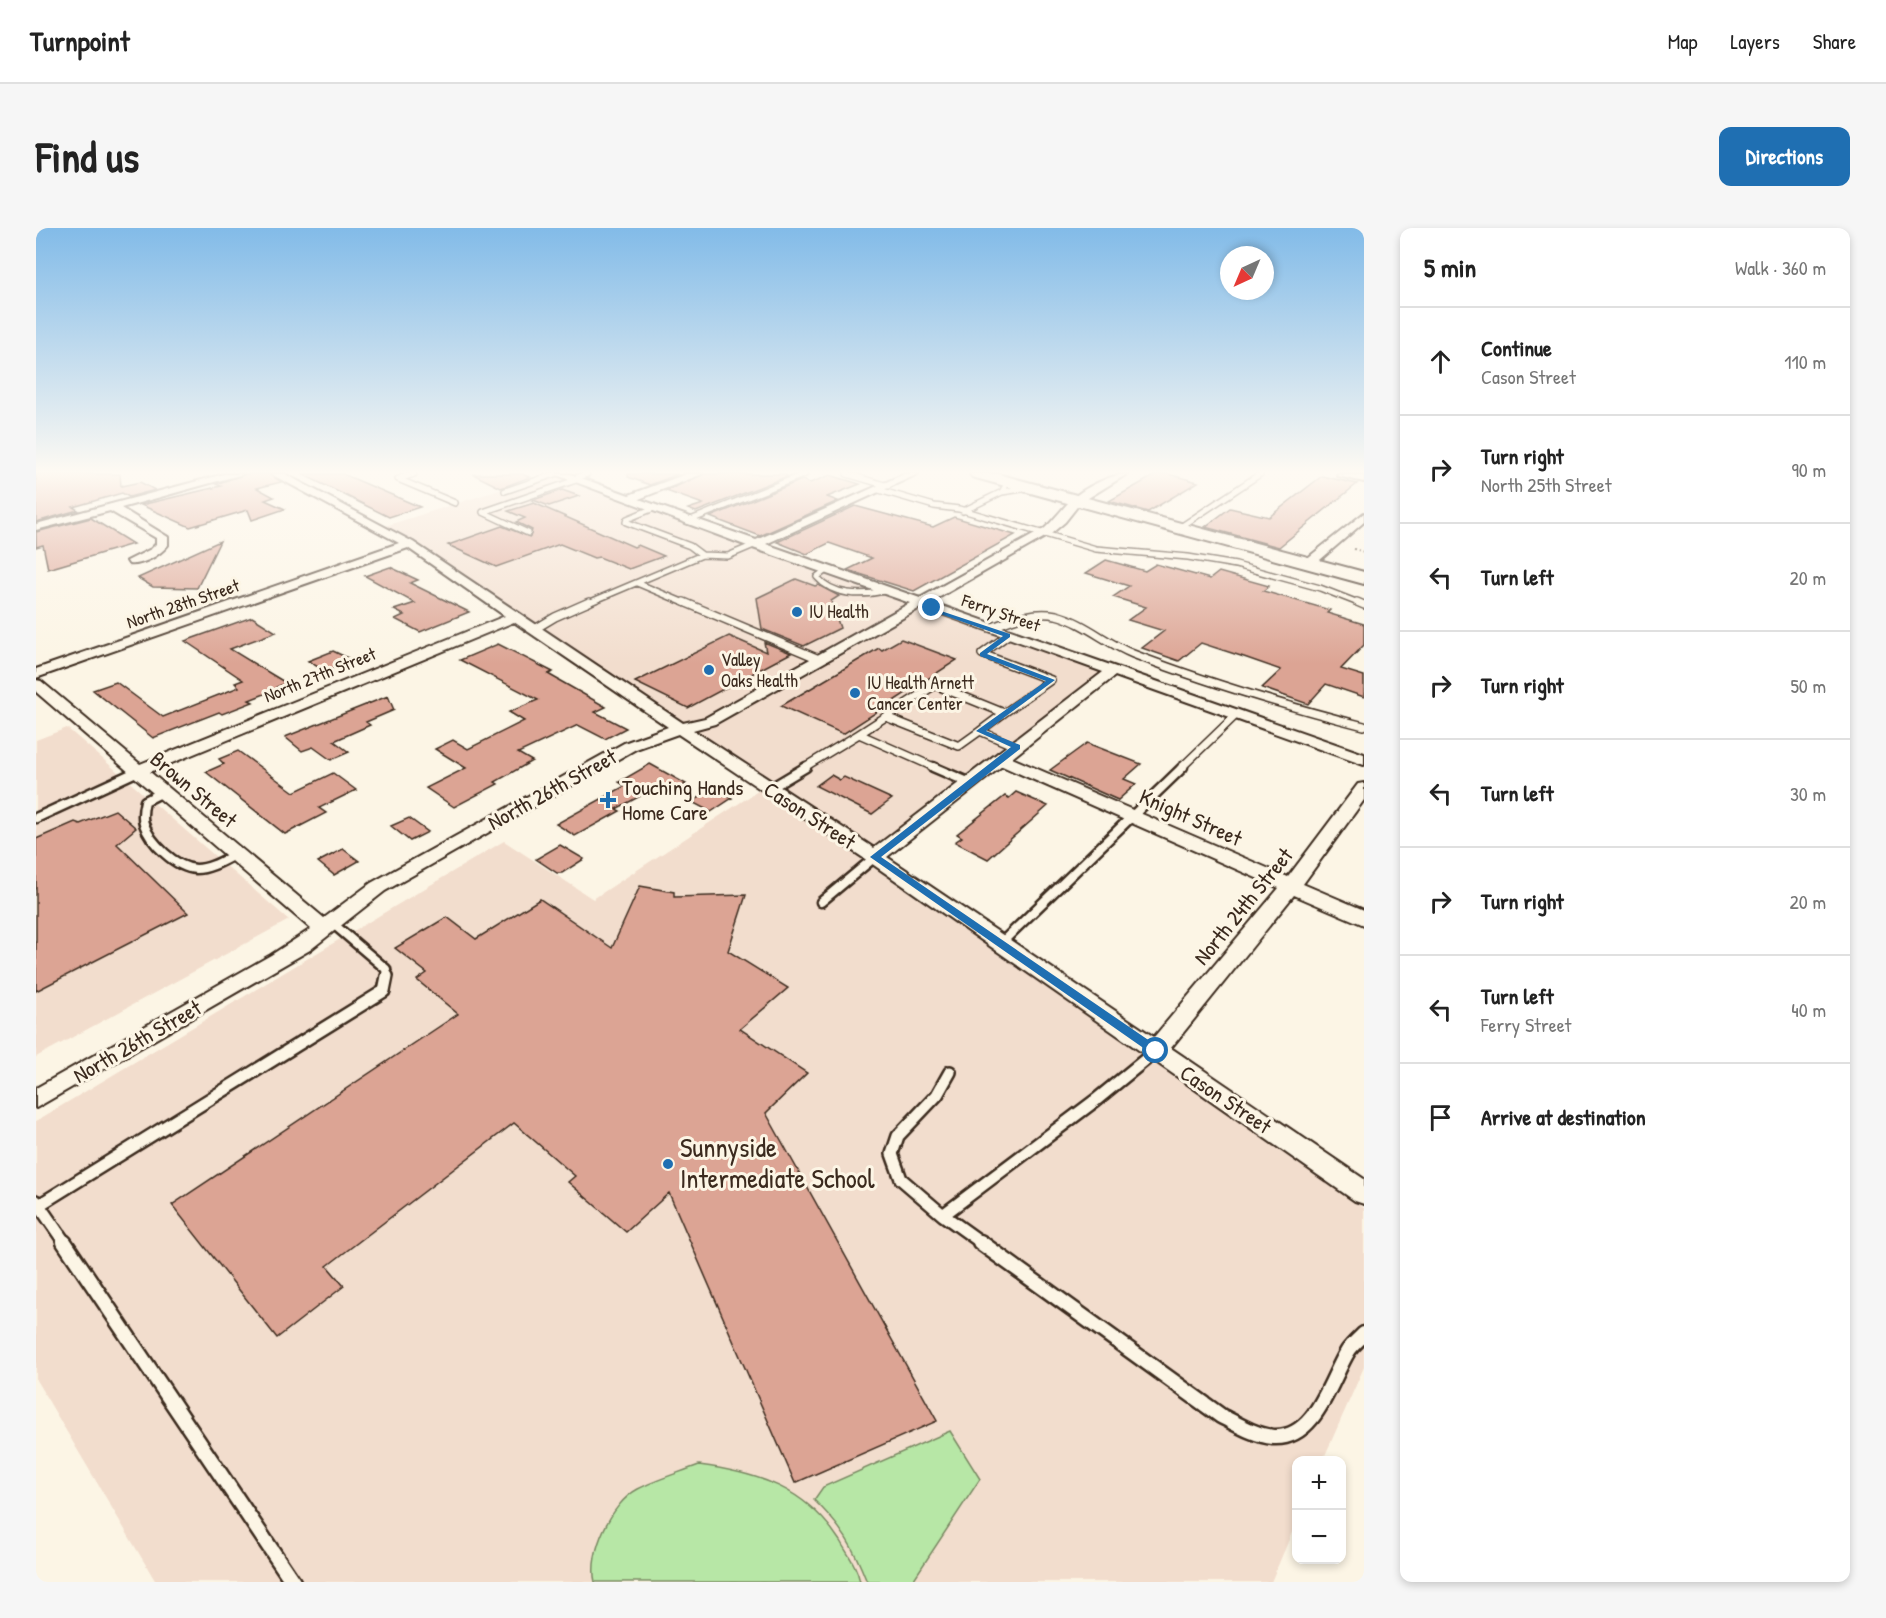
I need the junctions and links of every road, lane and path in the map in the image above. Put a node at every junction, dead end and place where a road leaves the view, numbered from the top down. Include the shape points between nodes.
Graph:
1 (162, 537) edge
2 (396, 537) edge
3 (666, 537) edge
4 (733, 537) edge
5 (772, 537) edge
6 (1035, 537) edge
7 (1053, 537) edge
8 (1213, 537) edge
9 (1339, 537) edge
10 (409, 544) junction
11 (754, 545) junction
12 (1354, 549) dead end
13 (1364, 552) edge
14 (702, 555) junction
15 (133, 561) dead end
16 (1309, 563) junction
17 (1364, 578) edge
18 (637, 583) junction
19 (919, 603) junction
20 (1364, 605) edge
21 (516, 616) junction
22 (990, 628) junction
23 (535, 629) junction
24 (1008, 635) junction
25 (819, 659) junction
26 (1113, 671) junction
27 (36, 674) edge
28 (36, 684) edge
29 (1004, 713) junction
30 (1236, 715) junction
31 (886, 717) junction
32 (1364, 726) edge
33 (683, 729) junction
34 (980, 731) junction
35 (860, 734) junction
36 (1017, 747) junction
37 (1000, 759) junction
38 (1364, 760) edge
39 (138, 771) junction
40 (970, 783) junction
41 (1364, 788) edge
42 (769, 789) junction
43 (163, 792) junction
44 (1131, 817) junction
45 (36, 818) edge
46 (236, 854) junction
47 (875, 857) junction
48 (1291, 886) junction
49 (821, 902) dead end
50 (1364, 918) edge
51 (327, 925) junction
52 (1000, 944) junction
53 (1156, 1051) junction
54 (950, 1072) dead end
55 (36, 1098) edge
56 (1364, 1192) edge
57 (37, 1203) edge
58 (943, 1215) junction
59 (1364, 1334) edge
60 (293, 1582) edge

1 - 15 street via 162,545 155,552
2 - 10 street, Cason Street
3 - 14 lane
4 - 11 street, Ferry Street
5 - 11 street
6 - 19 street, North 26th Street
7 - 20 lane via 1111,552 1188,556 1236,565 1320,588
8 - 16 main road
9 - 16 street
10 - 21 street, Cason Street
10 - 27 street, North 28th Street
11 - 14 lane via 728,556
11 - 19 street, Ferry Street
12 - 13 path
14 - 18 lane
16 - 17 main road
18 - 23 lane
18 - 25 lane
19 - 22 street, Ferry Street
19 - 25 street, North 26th Street
21 - 23 street, Cason Street
21 - 39 street, North 27th Street
22 - 24 street, Ferry Street
22 - 32 lane via 1024,615 1055,615 1134,654 1286,706
23 - 33 street, Cason Street
24 - 26 street, Ferry Street
24 - 29 lane via 982,654 1051,680
25 - 33 street, North 26th Street via 710,721
26 - 30 street, Ferry Street
26 - 36 street
28 - 39 street, Brown Street
29 - 31 lane via 935,685
29 - 34 lane
30 - 38 street, Ferry Street
30 - 44 lane
31 - 34 lane via 959,747
31 - 35 lane
33 - 42 street, Cason Street
33 - 51 street, North 26th Street via 630,746 378,887
34 - 36 lane
35 - 40 lane
35 - 42 lane
36 - 37 street
37 - 40 street
37 - 44 street, Knight Street
39 - 43 street, Brown Street
39 - 45 lane
40 - 47 street
41 - 48 street, North 24th Street
42 - 47 street, Cason Street
43 - 46 street, Brown Street
43 - 46 lane via 145,801 142,817 145,828 182,866 196,869
44 - 48 street, Knight Street
44 - 52 lane
46 - 51 street, Brown Street
47 - 49 lane
47 - 52 street, Cason Street
48 - 50 street, Knight Street
48 - 53 street, North 24th Street
51 - 55 street, North 26th Street via 278,960
51 - 57 lane via 386,969 384,991
52 - 53 street, Cason Street
53 - 56 street, Cason Street
53 - 58 lane
54 - 58 lane via 937,1095 898,1136 892,1154 901,1179
57 - 60 lane
58 - 59 lane via 1221,1416 1248,1430 1274,1437 1300,1430 1319,1409 1349,1349

